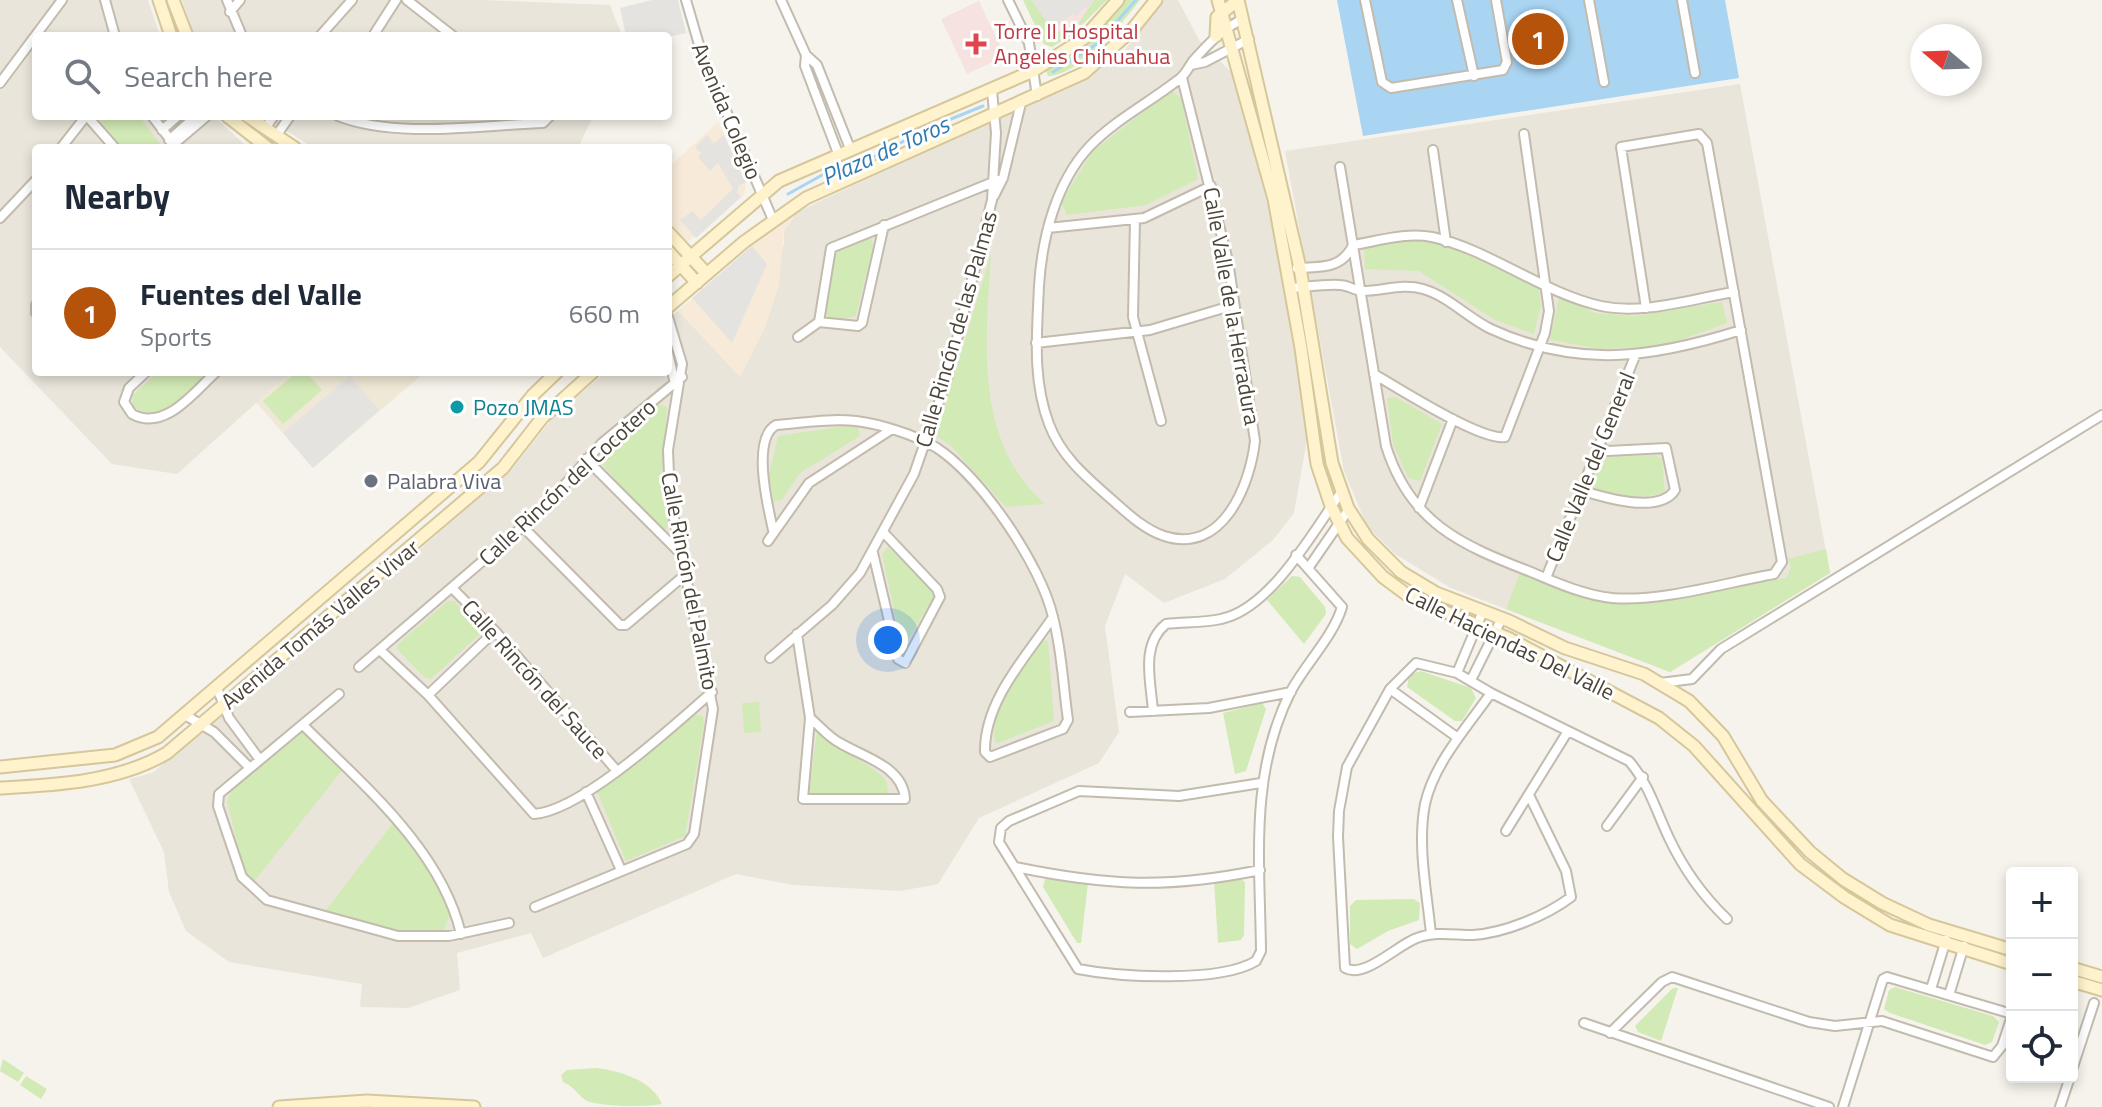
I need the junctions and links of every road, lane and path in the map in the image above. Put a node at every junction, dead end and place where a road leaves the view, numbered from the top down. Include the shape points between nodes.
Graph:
1 (62, 0) edge
2 (105, 0) edge
3 (159, 0) edge
4 (173, 0) edge
5 (227, 0) edge
6 (240, 0) edge
7 (352, 0) edge
8 (396, 0) edge
9 (407, 0) edge
10 (686, 0) edge
11 (781, 0) edge
12 (1008, 0) edge
13 (1118, 0) edge
14 (1156, 0) edge
15 (1238, 0) edge
16 (1365, 0) edge
17 (1457, 0) edge
18 (1496, 0) edge
19 (1589, 0) edge
20 (1682, 0) edge
21 (1220, 6) edge
22 (230, 12) junction
23 (1243, 19) junction
24 (1226, 27) junction
25 (38, 32) edge
26 (114, 32) edge
27 (170, 32) edge
28 (185, 32) edge
29 (240, 32) edge
30 (324, 32) edge
31 (376, 32) edge
32 (448, 32) edge
33 (1216, 36) junction
34 (1249, 39) junction
35 (32, 40) edge
36 (1227, 51) junction
37 (806, 55) junction
38 (1190, 65) junction
39 (1033, 71) junction
40 (1695, 73) dead end
41 (1474, 76) junction
42 (1182, 78) junction
43 (1604, 82) dead end
44 (0, 83) edge
45 (992, 91) junction
46 (1037, 96) junction
47 (1021, 103) junction
48 (995, 115) junction
49 (83, 120) edge
50 (90, 120) edge
51 (188, 120) edge
52 (232, 120) edge
53 (253, 120) edge
54 (271, 120) edge
55 (287, 120) edge
56 (348, 120) edge
57 (416, 120) edge
58 (546, 120) edge
59 (157, 123) edge
60 (265, 128) junction
61 (411, 128) junction
62 (1524, 134) dead end
63 (276, 136) junction
64 (996, 142) junction
65 (64, 144) edge
66 (111, 144) edge
67 (173, 144) edge
68 (263, 144) edge
69 (289, 144) edge
70 (1011, 144) junction
71 (1433, 150) dead end
72 (851, 151) junction
73 (839, 156) junction
74 (1340, 167) dead end
75 (998, 180) junction
76 (32, 184) edge
77 (1211, 186) junction
78 (763, 195) junction
79 (2, 214) edge
80 (773, 220) junction
81 (1135, 220) junction
82 (884, 225) junction
83 (1048, 228) junction
84 (672, 238) edge
85 (1446, 242) junction
86 (1353, 245) junction
87 (672, 253) edge
88 (686, 261) junction
89 (1294, 268) junction
90 (672, 273) edge
91 (707, 274) junction
92 (697, 283) junction
93 (1297, 287) junction
94 (1549, 288) junction
95 (1360, 291) junction
96 (1734, 292) junction
97 (672, 304) edge
98 (1234, 305) junction
99 (1646, 308) junction
100 (819, 322) junction
101 (672, 326) edge
102 (1741, 330) junction
103 (1136, 333) junction
104 (798, 337) dead end
105 (678, 340) junction
106 (672, 342) edge
107 (1036, 343) junction
108 (1539, 348) junction
109 (1635, 356) junction
110 (672, 365) edge
111 (1374, 374) junction
112 (142, 376) edge
113 (212, 376) edge
114 (553, 376) edge
115 (589, 376) edge
116 (678, 383) junction
117 (2102, 415) edge
118 (1453, 419) junction
119 (1161, 421) dead end
120 (889, 431) junction
121 (925, 442) junction
122 (1597, 447) junction
123 (586, 459) junction
124 (1580, 490) junction
125 (1342, 491) junction
126 (1331, 506) junction
127 (1419, 508) junction
128 (1349, 509) junction
129 (1339, 524) junction
130 (523, 527) junction
131 (773, 530) junction
132 (884, 533) junction
133 (768, 541) dead end
134 (873, 552) junction
135 (681, 554) junction
136 (1296, 555) junction
137 (1309, 567) junction
138 (686, 574) junction
139 (1546, 578) junction
140 (452, 588) junction
141 (1483, 611) junction
142 (1053, 617) junction
143 (1502, 618) junction
144 (1477, 626) junction
145 (495, 631) junction
146 (1494, 633) junction
147 (797, 634) junction
148 (380, 650) junction
149 (770, 658) dead end
150 (359, 667) dead end
151 (1457, 673) junction
152 (1471, 680) junction
153 (1660, 683) junction
154 (217, 688) junction
155 (1390, 689) junction
156 (712, 692) junction
157 (1291, 692) junction
158 (1491, 693) junction
159 (339, 694) dead end
160 (428, 695) junction
161 (224, 706) junction
162 (1153, 711) junction
163 (1130, 712) dead end
164 (185, 715) junction
165 (810, 718) junction
166 (202, 725) junction
167 (303, 725) junction
168 (236, 729) junction
169 (1568, 731) junction
170 (1458, 738) junction
171 (224, 741) junction
172 (260, 760) junction
173 (0, 767) edge
174 (250, 768) junction
175 (617, 771) junction
176 (1643, 777) junction
177 (1261, 783) junction
178 (0, 788) edge
179 (586, 792) junction
180 (1529, 795) junction
181 (1607, 826) dead end
182 (1506, 831) dead end
183 (1015, 867) junction
184 (621, 870) junction
185 (1260, 870) junction
186 (535, 907) dead end
187 (1727, 919) dead end
188 (509, 923) dead end
189 (1949, 931) junction
190 (461, 934) junction
191 (1431, 934) junction
192 (1967, 937) junction
193 (1945, 944) junction
194 (2006, 948) edge
195 (1963, 950) junction
196 (2006, 962) edge
197 (2078, 970) edge
198 (2102, 977) edge
199 (2078, 983) edge
200 (1931, 989) junction
201 (2102, 990) edge
202 (1949, 995) junction
203 (2094, 1003) dead end
204 (2006, 1013) edge
205 (1870, 1022) junction
206 (1584, 1023) dead end
207 (1610, 1033) junction
208 (2006, 1034) edge
209 (2078, 1034) edge
210 (2084, 1035) junction
211 (2078, 1052) edge
212 (2068, 1083) edge
213 (279, 1107) edge
214 (474, 1107) edge
215 (1829, 1107) edge
216 (1843, 1107) edge
217 (2060, 1107) edge

1 - 25 street
2 - 26 street
3 - 27 main road
4 - 28 main road
5 - 22 street
6 - 22 street
7 - 30 street
8 - 31 street
9 - 32 street
10 - 78 street, Avenida Colegio via 702,55
11 - 37 street
12 - 39 street via 1029,43
13 - 39 main road via 1083,39
14 - 46 main road via 1108,55
15 - 21 main road
15 - 23 main road, Calle Haciendas Del Valle
16 - 41 street via 1386,87
17 - 41 street
18 - 41 street via 1507,62 1505,68
19 - 43 street
20 - 40 street
21 - 24 main road, Calle Haciendas Del Valle
21 - 33 main road
22 - 29 street
23 - 24 street, Calle Valle de la Herradura
23 - 34 main road, Calle Haciendas Del Valle
24 - 33 street, Calle Valle de la Herradura
24 - 36 main road, Calle Haciendas Del Valle
33 - 36 street
33 - 38 street, Calle Valle de la Herradura
34 - 36 street
34 - 89 main road, Calle Haciendas Del Valle
35 - 44 street
36 - 38 street
36 - 89 main road, Calle Haciendas Del Valle
37 - 72 street via 817,65
37 - 73 street via 805,66
38 - 42 street, Calle Valle de la Herradura
39 - 45 main road
39 - 46 street
42 - 77 street, Calle Valle de la Herradura
42 - 83 street, Calle Valle de la Herradura via 1090,146
45 - 48 street, Calle Rincón de las Palmas
45 - 72 main road
46 - 47 main road
47 - 48 main road
47 - 70 street
48 - 64 street, Calle Rincón de las Palmas
48 - 80 main road via 814,194
49 - 65 street
50 - 66 street
51 - 59 street
51 - 67 street
52 - 68 main road
53 - 60 main road
54 - 60 street
55 - 63 street
56 - 61 street
57 - 61 street
58 - 61 street
59 - 67 street
60 - 63 main road
62 - 94 street
63 - 69 main road
64 - 70 street
64 - 75 street, Calle Rincón de las Palmas
70 - 75 street
71 - 85 street
72 - 73 main road
73 - 78 main road via 788,176
74 - 86 street
75 - 82 street
75 - 121 street, Calle Rincón de las Palmas via 947,379
76 - 79 street
77 - 81 street
77 - 98 street, Calle Valle de la Herradura
78 - 80 street, Avenida Colegio
78 - 88 main road
80 - 91 main road
81 - 83 street
81 - 103 street
82 - 100 street via 829,250
82 - 100 street via 862,323
83 - 107 street, Calle Valle de la Herradura
84 - 88 main road
85 - 86 street via 1418,236
85 - 94 street
86 - 89 street via 1341,262
86 - 95 street
87 - 88 main road
88 - 90 main road
88 - 91 main road
88 - 92 main road
89 - 93 main road, Calle Haciendas Del Valle
91 - 92 main road
92 - 97 main road
93 - 95 street via 1343,285
93 - 125 main road, Calle Haciendas Del Valle
93 - 126 main road, Calle Haciendas Del Valle via 1317,464
94 - 99 street via 1601,306
94 - 108 street via 1548,323
95 - 108 street via 1424,290 1469,318
95 - 111 street
96 - 99 street
96 - 99 street via 1706,139 1699,134 1627,143 1620,152
96 - 102 street
98 - 103 street
98 - 107 street, Calle Valle de la Herradura via 1254,452 1236,506 1216,526 1190,539 1151,530 1071,462 1040,397
100 - 104 street
101 - 105 street, Calle Rincón del Palmito
102 - 109 street
102 - 139 street via 1780,570 1640,597 1599,595
103 - 107 street
103 - 119 street
105 - 106 street
105 - 116 street, Calle Rincón del Palmito
108 - 109 street
108 - 118 street via 1505,437
109 - 122 street, Calle Valle del General
110 - 116 street, Calle Rincón del Palmito
111 - 118 street
111 - 127 street via 1391,461
112 - 113 street via 124,402 132,414 153,419 170,414
114 - 154 main road, Avenida Tomás Valles Vivar via 479,462
115 - 161 main road, Avenida Tomás Valles Vivar via 542,418 503,468
116 - 123 street, Calle Rincón del Cocotero
116 - 135 street, Calle Rincón del Palmito via 667,465
117 - 153 street via 1721,649 1692,679
118 - 127 street
120 - 121 street
120 - 131 street via 809,483
120 - 131 street via 846,421 770,428 762,467
121 - 132 street, Calle Rincón de las Palmas
121 - 142 street via 954,463 1001,517 1035,569
122 - 124 street, Calle Valle del General
122 - 124 street via 1666,448 1675,490 1668,498 1635,503
123 - 130 street, Calle Rincón del Cocotero
123 - 135 street
124 - 139 street, Calle Valle del General
125 - 126 street
125 - 128 main road, Calle Haciendas Del Valle
126 - 129 main road, Calle Haciendas Del Valle
126 - 136 street
127 - 139 street via 1455,539
128 - 129 street
128 - 141 main road, Calle Haciendas Del Valle via 1368,539 1401,572
129 - 137 street
129 - 144 main road, Calle Haciendas Del Valle via 1369,564 1394,586
130 - 138 street via 620,625
130 - 140 street, Calle Rincón del Cocotero
131 - 133 street
132 - 134 street, Calle Rincón de las Palmas
132 - 134 street via 940,597 905,663 898,659
134 - 147 street, Calle Rincón de las Palmas via 841,596
135 - 138 street, Calle Rincón del Palmito
136 - 137 street
136 - 162 street via 1256,603 1240,612 1159,629 1150,647
137 - 157 street via 1342,607
138 - 156 street, Calle Rincón del Palmito
140 - 145 street, Calle Rincón del Sauce
140 - 148 street, Calle Rincón del Cocotero
141 - 143 main road, Calle Haciendas Del Valle
141 - 144 street
142 - 142 street via 999,698 984,748 990,757 1067,726
143 - 146 street
143 - 153 main road, Calle Haciendas Del Valle
144 - 146 main road, Calle Haciendas Del Valle
144 - 151 street
145 - 160 street
145 - 175 street, Calle Rincón del Sauce
146 - 152 street
146 - 193 main road, Calle Haciendas Del Valle via 1659,718 1694,746 1800,864 1890,925
147 - 149 street, Calle Rincón de las Palmas
147 - 165 street
148 - 150 street, Calle Rincón del Cocotero
148 - 160 street
151 - 152 street
151 - 155 street via 1416,663
152 - 158 street
153 - 189 main road, Calle Haciendas Del Valle via 1689,701 1723,736 1762,801 1810,852 1882,903
154 - 161 street
154 - 164 main road, Avenida Tomás Valles Vivar
155 - 170 street
155 - 191 street via 1347,767 1339,811 1343,964 1356,971
156 - 175 street
156 - 184 street, Calle Rincón del Palmito via 712,733 692,841
157 - 162 street via 1209,708
157 - 177 street
158 - 169 street
158 - 170 street
159 - 167 street
160 - 179 street via 531,813 540,814
161 - 166 main road, Avenida Tomás Valles Vivar
161 - 168 street
162 - 163 street
164 - 166 street
164 - 173 main road, Avenida Tomás Valles Vivar via 158,737 127,752
165 - 165 street via 805,801 905,799 880,762 834,740
166 - 171 street
166 - 178 main road, Avenida Tomás Valles Vivar via 167,753 126,772
167 - 172 street
167 - 190 street via 422,851 447,892
168 - 171 street
168 - 172 street
169 - 176 street via 1629,761
169 - 180 street
170 - 191 street via 1425,804
171 - 174 street
172 - 174 street
174 - 190 street via 218,799 242,877 267,900 398,936
175 - 179 street
176 - 181 street
176 - 187 street via 1679,859 1700,894
177 - 183 street via 1179,796 1079,791 1001,828 999,842
177 - 185 street
179 - 184 street
180 - 182 street
180 - 191 street via 1566,871 1571,897 1499,931
183 - 185 street via 1124,885
183 - 185 street via 1078,969 1165,976 1240,968 1256,961 1261,951
184 - 186 street, Calle Rincón del Palmito
188 - 190 street
189 - 192 main road, Calle Haciendas Del Valle
189 - 193 street
192 - 194 main road, Calle Haciendas Del Valle
192 - 195 street
193 - 195 main road, Calle Haciendas Del Valle
193 - 200 street
195 - 196 main road, Calle Haciendas Del Valle
195 - 202 street
197 - 198 main road
199 - 201 main road
200 - 202 street
200 - 205 street via 1887,977
202 - 204 street
203 - 210 street
205 - 207 street via 1809,1022 1672,977
205 - 208 street via 1910,1027 1993,1057
205 - 216 street
206 - 207 street
207 - 215 street
209 - 210 street
210 - 211 street
212 - 217 street
213 - 214 main road via 367,1101

